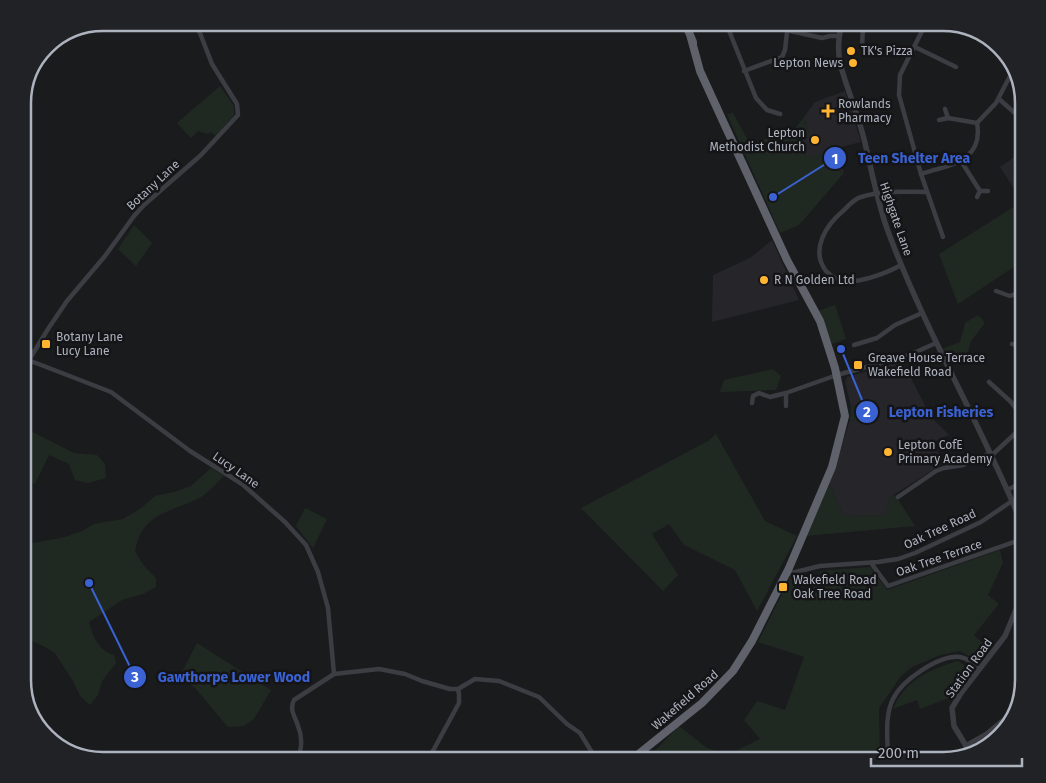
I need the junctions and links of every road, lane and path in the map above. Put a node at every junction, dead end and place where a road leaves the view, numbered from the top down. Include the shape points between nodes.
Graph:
1 (199, 31) edge
2 (688, 31) edge
3 (729, 31) edge
4 (786, 31) edge
5 (790, 31) edge
6 (840, 31) edge
7 (863, 31) edge
8 (922, 31) edge
9 (839, 36) junction
10 (867, 47) dead end
11 (915, 47) junction
12 (956, 68) dead end
13 (744, 71) junction
14 (1009, 77) edge
15 (999, 99) junction
16 (945, 109) dead end
17 (1015, 113) edge
18 (780, 114) dead end
19 (948, 118) junction
20 (940, 120) dead end
21 (976, 123) junction
22 (961, 161) junction
23 (921, 174) junction
24 (980, 191) junction
25 (988, 191) dead end
26 (926, 192) junction
27 (876, 194) junction
28 (977, 197) dead end
29 (942, 237) dead end
30 (902, 265) junction
31 (996, 291) dead end
32 (1015, 294) edge
33 (922, 313) junction
34 (936, 343) junction
35 (1012, 344) dead end
36 (1015, 344) edge
37 (854, 345) dead end
38 (31, 357) edge
39 (31, 361) edge
40 (836, 372) junction
41 (989, 382) dead end
42 (786, 393) junction
43 (752, 402) dead end
44 (786, 406) dead end
45 (1015, 407) edge
46 (1015, 433) edge
47 (990, 454) junction
48 (1015, 486) edge
49 (1007, 490) junction
50 (898, 497) dead end
51 (1012, 501) junction
52 (1015, 508) edge
53 (1015, 542) edge
54 (871, 563) junction
55 (784, 574) junction
56 (1014, 616) edge
57 (980, 668) junction
58 (334, 674) junction
59 (458, 689) junction
60 (1002, 721) edge
61 (965, 746) joint
62 (300, 752) edge
63 (432, 752) edge
64 (593, 752) edge
65 (641, 752) edge
66 (888, 752) edge

1 - 38 street, Botany Lane via 212,64 237,104 238,115 201,155 134,216 67,301
2 - 40 highway, Wakefield Road via 718,109 787,260 819,321
3 - 13 street
4 - 13 street via 782,57
5 - 9 street via 822,38
6 - 9 street, Highgate Lane
7 - 10 street via 862,47
8 - 11 street
9 - 27 street, Highgate Lane via 841,67 864,138
11 - 12 street
11 - 23 street via 900,75 899,96
13 - 18 street via 761,105
14 - 15 street
15 - 17 street
15 - 21 street
16 - 19 street
19 - 20 street
19 - 21 street
21 - 22 street via 975,144
22 - 23 street
22 - 24 street
23 - 26 street
24 - 25 street
24 - 28 street
26 - 27 street
26 - 29 street
27 - 30 street, Highgate Lane
27 - 30 street via 853,201 825,232 819,248 823,266 828,274 849,282
30 - 33 street, Highgate Lane
31 - 32 street via 1010,296
33 - 34 street, Highgate Lane
33 - 37 street via 895,325 877,338
34 - 40 street via 907,356
34 - 47 street
35 - 36 street
39 - 58 street, Lucy Lane via 111,392 190,451 242,484 285,522 306,545 318,572 328,608
40 - 42 street
40 - 55 highway, Wakefield Road via 845,416 832,467
41 - 45 street
42 - 43 street via 770,397 755,394
42 - 44 street
46 - 47 street
47 - 49 street
47 - 50 street via 936,471
48 - 49 street
49 - 51 street
51 - 52 street
51 - 54 street, Oak Tree Road via 981,522 915,553
53 - 54 street, Oak Tree Terrace via 888,586
54 - 55 street, Oak Tree Road via 820,566
55 - 65 highway, Wakefield Road via 734,671 702,703
56 - 57 street, Station Road via 1005,636
57 - 61 street, Station Road via 952,708 954,726
57 - 66 street via 958,657 928,666 913,675 892,699
58 - 59 street via 379,670 405,674 443,688
58 - 62 street via 294,700 292,709 302,738
59 - 63 street via 459,703
59 - 64 street via 475,679 500,681 522,689 538,697 580,733
60 - 61 street

